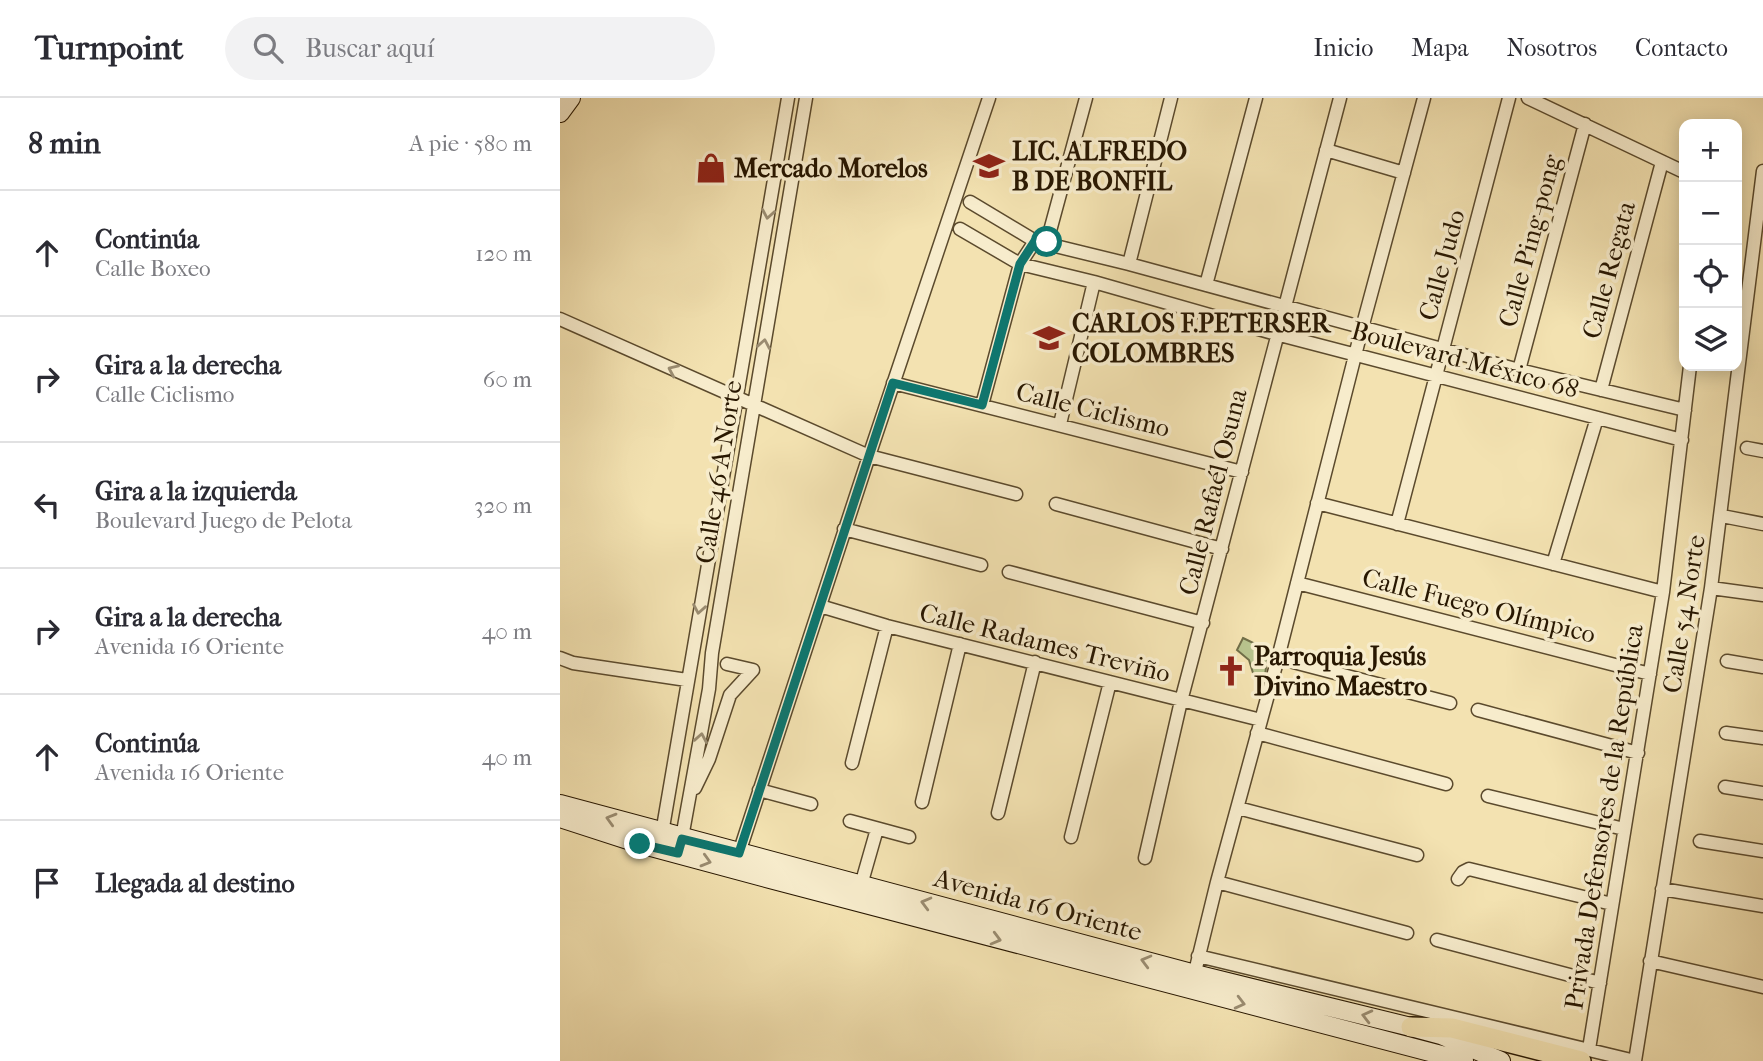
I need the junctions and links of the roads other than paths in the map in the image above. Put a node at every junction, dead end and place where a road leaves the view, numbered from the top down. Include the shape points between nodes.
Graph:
1 (571, 98) edge
2 (788, 98) edge
3 (806, 98) edge
4 (989, 98) edge
5 (1086, 98) edge
6 (1171, 98) edge
7 (1256, 98) edge
8 (1340, 98) edge
9 (1424, 98) edge
10 (1508, 98) edge
11 (1528, 98) edge
12 (560, 113) edge
13 (1585, 124) junction
14 (783, 126) junction
15 (800, 130) junction
16 (1326, 150) junction
17 (1662, 162) junction
18 (1679, 170) edge
19 (1763, 171) edge
20 (1404, 173) junction
21 (970, 202) dead end
22 (960, 229) dead end
23 (1041, 241) junction
24 (1020, 264) junction
25 (1129, 264) junction
26 (756, 279) junction
27 (1094, 282) junction
28 (774, 283) junction
29 (1206, 285) junction
30 (1285, 306) junction
31 (560, 319) edge
32 (1362, 328) junction
33 (1276, 334) junction
34 (1443, 348) junction
35 (1355, 355) junction
36 (1520, 370) junction
37 (1689, 371) edge
38 (1436, 375) junction
39 (893, 383) junction
40 (1601, 390) junction
41 (736, 397) junction
42 (753, 405) junction
43 (982, 405) junction
44 (1685, 410) junction
45 (1597, 418) junction
46 (1060, 424) junction
47 (1682, 440) junction
48 (1747, 448) dead end
49 (1763, 451) edge
50 (869, 456) junction
51 (1242, 472) junction
52 (1016, 494) dead end
53 (1317, 503) junction
54 (1056, 504) dead end
55 (1722, 516) junction
56 (1397, 524) junction
57 (1763, 524) edge
58 (844, 529) junction
59 (1222, 549) junction
60 (1553, 564) junction
61 (981, 565) dead end
62 (1009, 572) dead end
63 (1297, 583) junction
64 (1712, 588) junction
65 (1663, 592) junction
66 (1763, 595) edge
67 (820, 606) junction
68 (1203, 623) junction
69 (887, 626) junction
70 (960, 644) junction
71 (560, 658) edge
72 (1278, 659) junction
73 (1727, 661) dead end
74 (1035, 662) junction
75 (727, 664) dead end
76 (1763, 667) edge
77 (1650, 674) junction
78 (687, 680) junction
79 (1111, 682) junction
80 (709, 689) junction
81 (730, 695) junction
82 (1181, 701) junction
83 (1450, 703) dead end
84 (1478, 710) dead end
85 (1259, 726) junction
86 (1726, 733) dead end
87 (1763, 737) edge
88 (1637, 752) junction
89 (852, 763) dead end
90 (1446, 785) dead end
91 (1725, 787) dead end
92 (760, 790) junction
93 (1763, 793) edge
94 (691, 794) junction
95 (1488, 796) dead end
96 (922, 802) dead end
97 (560, 804) edge
98 (811, 804) dead end
99 (1238, 808) junction
100 (998, 813) dead end
101 (560, 818) edge
102 (850, 821) dead end
103 (877, 829) junction
104 (1624, 829) junction
105 (909, 837) dead end
106 (1071, 837) dead end
107 (661, 841) junction
108 (1700, 841) dead end
109 (680, 846) junction
110 (1763, 851) edge
111 (739, 853) junction
112 (1418, 855) dead end
113 (1145, 858) dead end
114 (1458, 879) dead end
115 (1217, 882) junction
116 (861, 886) junction
117 (1662, 889) junction
118 (1612, 904) junction
119 (1763, 906) edge
120 (1407, 933) dead end
121 (1437, 940) dead end
122 (1650, 961) junction
123 (1195, 974) junction
124 (1600, 983) junction
125 (1763, 987) edge
126 (1411, 1027) junction
127 (1585, 1055) edge
128 (1464, 1061) edge
129 (1501, 1061) edge
130 (1635, 1061) edge

1 - 12 main road
2 - 14 street, Calle 46 A Norte
3 - 15 street, Calle 46 A Norte
4 - 39 street
5 - 23 street
6 - 25 street
7 - 29 street
8 - 16 street, Calle Rafaél Osuna
9 - 20 street
10 - 34 street, Calle Judo
11 - 13 street
13 - 17 street
13 - 36 street, Calle Ping-pong
14 - 15 street
14 -> 26 street, Calle 46 A Norte
15 - 28 street, Calle 46 A Norte
16 - 20 street
16 - 30 street, Calle Rafaél Osuna
17 - 18 street
17 - 40 street, Calle Regata
19 - 55 street, Calle 54 Norte
20 - 32 street
21 - 23 street, Boulevard México 68
22 - 24 street, Boulevard México 68
23 - 24 street
23 - 25 street, Boulevard México 68
24 - 27 street, Boulevard México 68
24 - 43 street
25 - 29 street, Boulevard México 68
26 - 28 street
26 - 41 street, Calle 46 A Norte
27 - 33 street, Boulevard México 68
27 - 46 street
42 -> 28 street, Calle 46 A Norte
29 - 30 street, Boulevard México 68
30 - 32 street, Boulevard México 68
30 - 33 street, Calle Rafaél Osuna
41 -> 31 street
32 - 34 street, Boulevard México 68
32 - 35 street
33 - 35 street, Boulevard México 68
33 - 51 street, Calle Rafaél Osuna
34 - 36 street, Boulevard México 68
34 - 38 street, Calle Judo
35 - 38 street, Boulevard México 68
35 - 53 street
36 - 40 street, Boulevard México 68
37 - 44 street, Privada Defensores de la República
38 - 45 street, Boulevard México 68
38 - 56 street, Calle Judo
39 - 43 street, Calle Ciclismo
39 - 50 street
40 - 44 street, Boulevard México 68
41 - 42 street
41 -> 78 street, Calle 46 A Norte
42 - 50 street
42 - 80 street, Calle 46 A Norte
43 - 46 street, Calle Ciclismo
44 - 47 street, Privada Defensores de la República
45 - 47 street, Boulevard México 68
45 - 60 street
46 - 51 street, Calle Ciclismo
47 - 65 street, Privada Defensores de la República
48 - 49 street
50 - 52 street
50 - 58 street
51 - 59 street, Calle Rafaél Osuna
53 - 56 street
53 - 63 street
54 - 59 street
55 - 57 street
55 - 64 street, Calle 54 Norte
56 - 60 street
58 - 61 street
58 - 67 street
59 - 68 street, Calle Rafaél Osuna
60 - 65 street
62 - 68 street
63 - 72 street
63 - 77 street, Calle Fuego Olímpico
64 - 66 street
64 - 117 street, Calle 54 Norte
65 - 77 street, Privada Defensores de la República
67 - 69 street, Calle Radames Treviño
67 - 92 street
68 - 82 street, Calle Rafaél Osuna
69 - 70 street, Calle Radames Treviño
69 - 89 street
70 - 74 street, Calle Radames Treviño
70 - 96 street
71 - 78 street
72 - 83 street
72 - 85 street
73 - 76 street
74 - 79 street, Calle Radames Treviño
74 - 100 street
75 - 81 street via 753,670
77 - 88 street, Privada Defensores de la República
78 - 107 street, Calle 46 A Norte
79 - 82 street, Calle Radames Treviño
79 - 106 street
80 - 81 street
94 -> 80 street, Calle 46 A Norte
81 - 94 street via 702,777
82 - 85 street, Calle Radames Treviño
82 - 113 street, Calle Rafaél Osuna
84 - 88 street
85 - 90 street, Calle Radames Treviño
85 - 99 street
86 - 87 street
88 - 104 street, Privada Defensores de la República
91 - 93 street
92 - 98 street
92 - 111 street
94 - 109 street, Calle 46 A Norte
95 - 104 street
107 -> 97 main road, Avenida 16 Oriente
99 - 112 street
99 - 115 street
101 - 107 main road, Avenida 16 Oriente
102 - 103 street
103 - 105 street
103 - 116 street
104 - 118 street, Privada Defensores de la República
107 - 109 main road, Avenida 16 Oriente
108 - 110 street
109 - 111 main road, Avenida 16 Oriente
109 -> 123 main road, Avenida 16 Oriente
111 - 116 main road, Avenida 16 Oriente
114 - 118 street via 1469,869
115 - 120 street
115 - 123 street
123 -> 116 main road, Avenida 16 Oriente
117 - 119 street
117 - 122 street, Calle 54 Norte
118 - 124 street, Privada Defensores de la República
121 - 124 street
122 - 125 street
122 - 130 street, Calle 54 Norte
126 -> 123 main road, Avenida 16 Oriente
123 - 127 street, Privada Defensores de la República
123 -> 128 main road, Avenida 16 Oriente
124 - 127 street, Privada Defensores de la República
126 - 127 main road via 1452,1028
126 - 129 main road, Avenida 16 Oriente
127 - 130 street, Privada Defensores de la República

